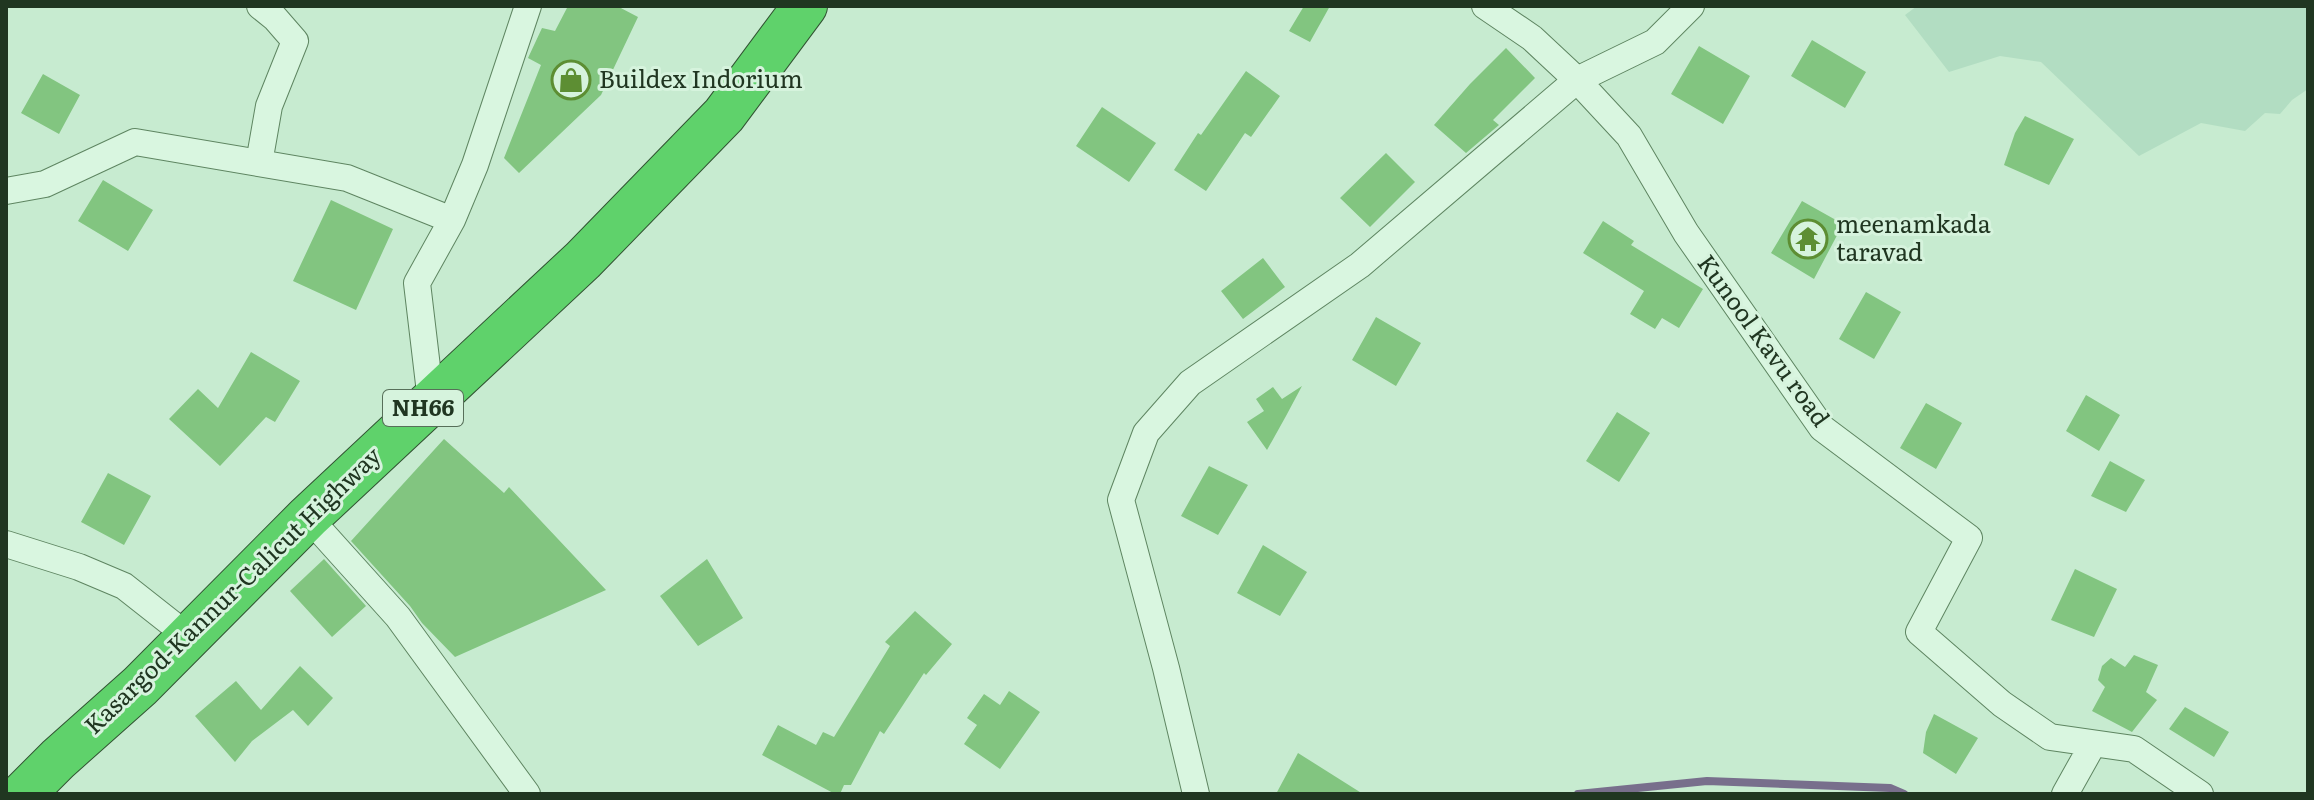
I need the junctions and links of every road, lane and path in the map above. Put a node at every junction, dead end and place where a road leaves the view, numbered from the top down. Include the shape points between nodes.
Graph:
1 (260, 6) edge
2 (528, 6) edge
3 (805, 6) edge
4 (1485, 6) edge
5 (1691, 6) edge
6 (1577, 80) junction
7 (259, 163) junction
8 (6, 191) edge
9 (452, 220) junction
10 (431, 401) junction
11 (308, 517) junction
12 (6, 544) edge
13 (190, 638) junction
14 (2093, 744) junction
15 (23, 794) edge
16 (527, 794) edge
17 (1196, 794) edge
18 (2065, 794) edge
19 (2200, 794) edge

1 - 7 street via 295,41 269,106
2 - 9 street
3 - 10 highway, Kasargod-Kannur-Calicut Highway / NH66 via 724,115 583,260
4 - 6 street, Kunool Kavu road via 1532,38
5 - 6 street via 1655,42
6 - 14 street, Kunool Kavu road via 1629,136 1686,233 1822,428 1969,538 1919,632 2002,704 2050,737
6 - 17 street via 1360,265 1190,383 1146,433 1121,500
7 - 8 street via 135,142 45,184
7 - 9 street via 347,178
9 - 10 street via 417,283
10 - 11 highway, Kasargod-Kannur-Calicut Highway / NH66
11 - 13 highway, Kasargod-Kannur-Calicut Highway / NH66
11 - 16 street via 398,617
12 - 13 street via 124,586
13 - 15 highway, Kasargod-Kannur-Calicut Highway / NH66
14 - 18 street
14 - 19 street, Kunool Kavu road via 2134,749

